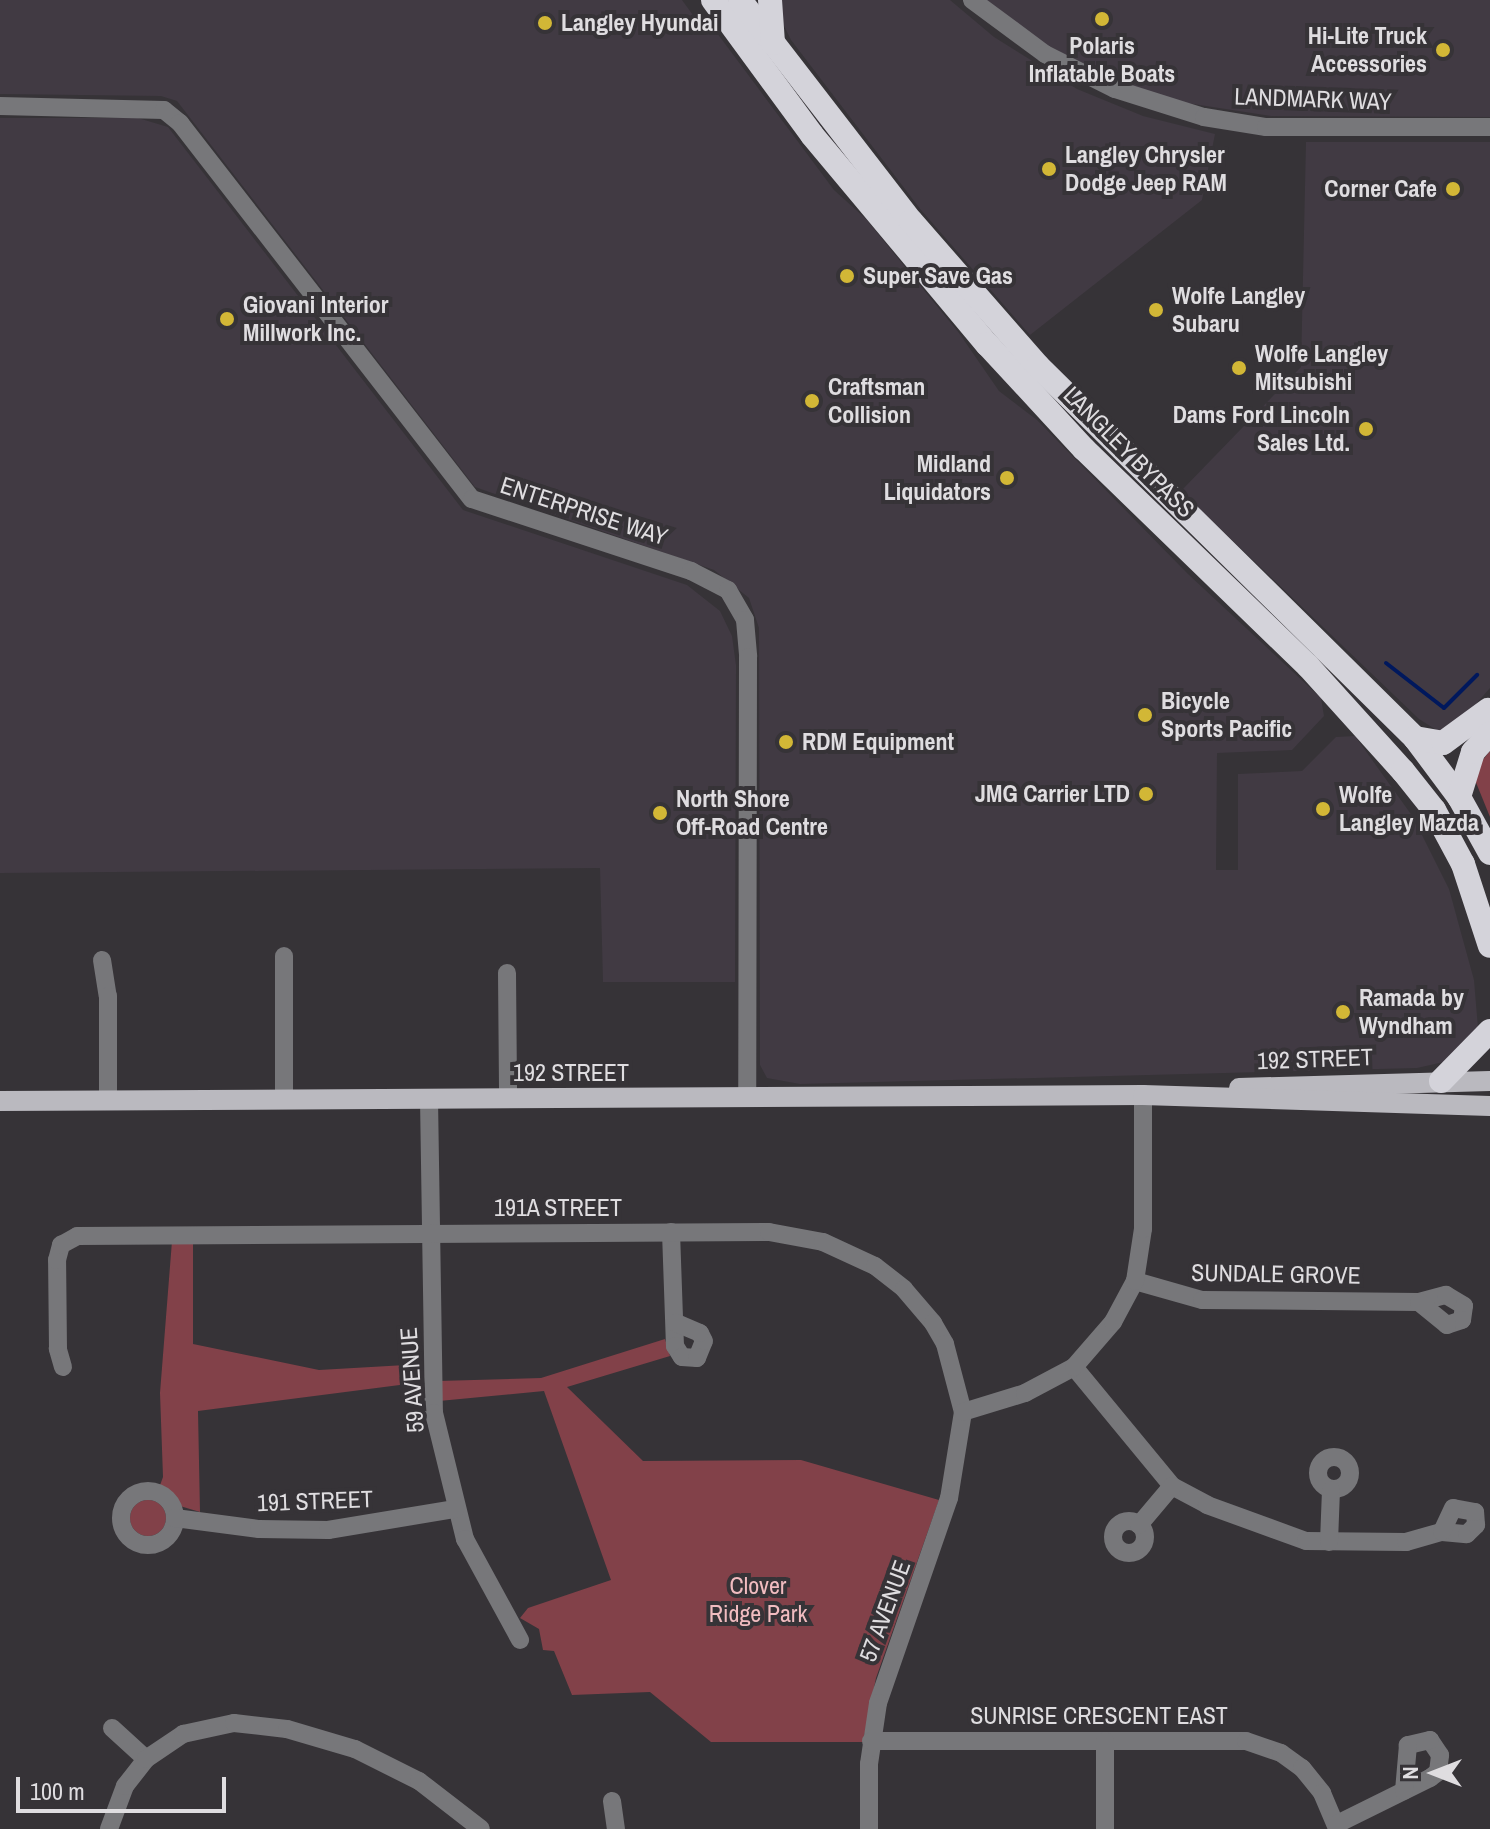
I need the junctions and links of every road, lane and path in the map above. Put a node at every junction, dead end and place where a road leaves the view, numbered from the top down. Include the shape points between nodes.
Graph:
1 (770, 0) edge
2 (972, 0) edge
3 (728, 3) edge
4 (774, 46) junction
5 (0, 106) edge
6 (1490, 127) edge
7 (1489, 716) edge
8 (1415, 738) junction
9 (1459, 797) junction
10 (1490, 853) edge
11 (1490, 946) edge
12 (284, 956) dead end
13 (102, 960) dead end
14 (507, 973) dead end
15 (1490, 1031) edge
16 (1441, 1081) junction
17 (1490, 1081) edge
18 (1143, 1095) junction
19 (747, 1098) junction
20 (429, 1099) junction
21 (508, 1099) junction
22 (284, 1100) junction
23 (0, 1101) edge
24 (108, 1101) junction
25 (1490, 1106) edge
26 (430, 1232) junction
27 (671, 1232) junction
28 (1135, 1281) junction
29 (1419, 1302) dead end
30 (676, 1323) dead end
31 (63, 1367) dead end
32 (1074, 1367) junction
33 (963, 1412) junction
34 (1172, 1486) junction
35 (1331, 1490) dead end
36 (455, 1509) junction
37 (175, 1518) dead end
38 (1139, 1525) dead end
39 (1442, 1532) dead end
40 (1329, 1542) junction
41 (520, 1640) dead end
42 (112, 1728) dead end
43 (871, 1741) junction
44 (1105, 1741) junction
45 (146, 1759) junction
46 (1404, 1791) dead end
47 (612, 1801) dead end
48 (1337, 1826) edge
49 (480, 1828) edge
50 (109, 1829) edge
51 (616, 1829) edge
52 (869, 1829) edge
53 (1105, 1829) edge

1 - 4 highway
2 - 6 street, LANDMARK WAY via 1045,54 1115,89 1204,117 1266,127
3 - 4 highway, LANGLEY BYPASS
3 - 11 highway, LANGLEY BYPASS via 902,247 1030,392 1308,666 1403,771 1434,810 1463,864
4 - 8 highway, LANGLEY BYPASS via 903,210 1038,366
5 - 19 street, ENTERPRISE WAY via 164,110 180,123 472,499 691,571 728,590 745,620 748,657
7 - 8 highway via 1443,743
7 - 9 highway
8 - 9 highway, LANGLEY BYPASS
9 - 10 highway, LANGLEY BYPASS
12 - 22 street
13 - 24 street via 108,996
14 - 21 street
15 - 16 highway
16 - 17 main road, 192 STREET
16 - 18 main road, 192 STREET
18 - 19 main road, 192 STREET
18 - 25 main road, 192 STREET
18 - 28 street via 1143,1229
19 - 21 main road, 192 STREET
20 - 21 main road, 192 STREET
20 - 22 main road, 192 STREET
20 - 26 street, 59 AVENUE
22 - 24 main road, 192 STREET
23 - 24 main road, 192 STREET
26 - 27 street, 191A STREET
26 - 31 street, 191A STREET via 77,1236 61,1245 58,1349
26 - 36 street, 59 AVENUE via 434,1413
27 - 30 street
27 - 33 street, 191A STREET via 786,1233 823,1242 875,1266 933,1323 954,1371
28 - 29 street, SUNDALE GROVE via 1202,1300
28 - 32 street via 1113,1322
32 - 33 street via 1025,1393
32 - 34 street
33 - 43 street, 57 AVENUE via 949,1498 878,1703
34 - 38 street
34 - 40 street via 1285,1538
35 - 40 street
36 - 37 street, 191 STREET via 328,1530 259,1529
36 - 41 street, 59 AVENUE via 477,1565
39 - 40 street via 1421,1541
42 - 45 street
43 - 44 street, SUNRISE CRESCENT EAST
43 - 52 street, 57 AVENUE
44 - 48 street, SUNRISE CRESCENT EAST via 1227,1739 1265,1746 1302,1768 1322,1793
44 - 53 street
45 - 49 street via 183,1734 204,1728 234,1723 287,1729 355,1749 401,1771
45 - 50 street via 125,1786
46 - 48 street
47 - 51 street

